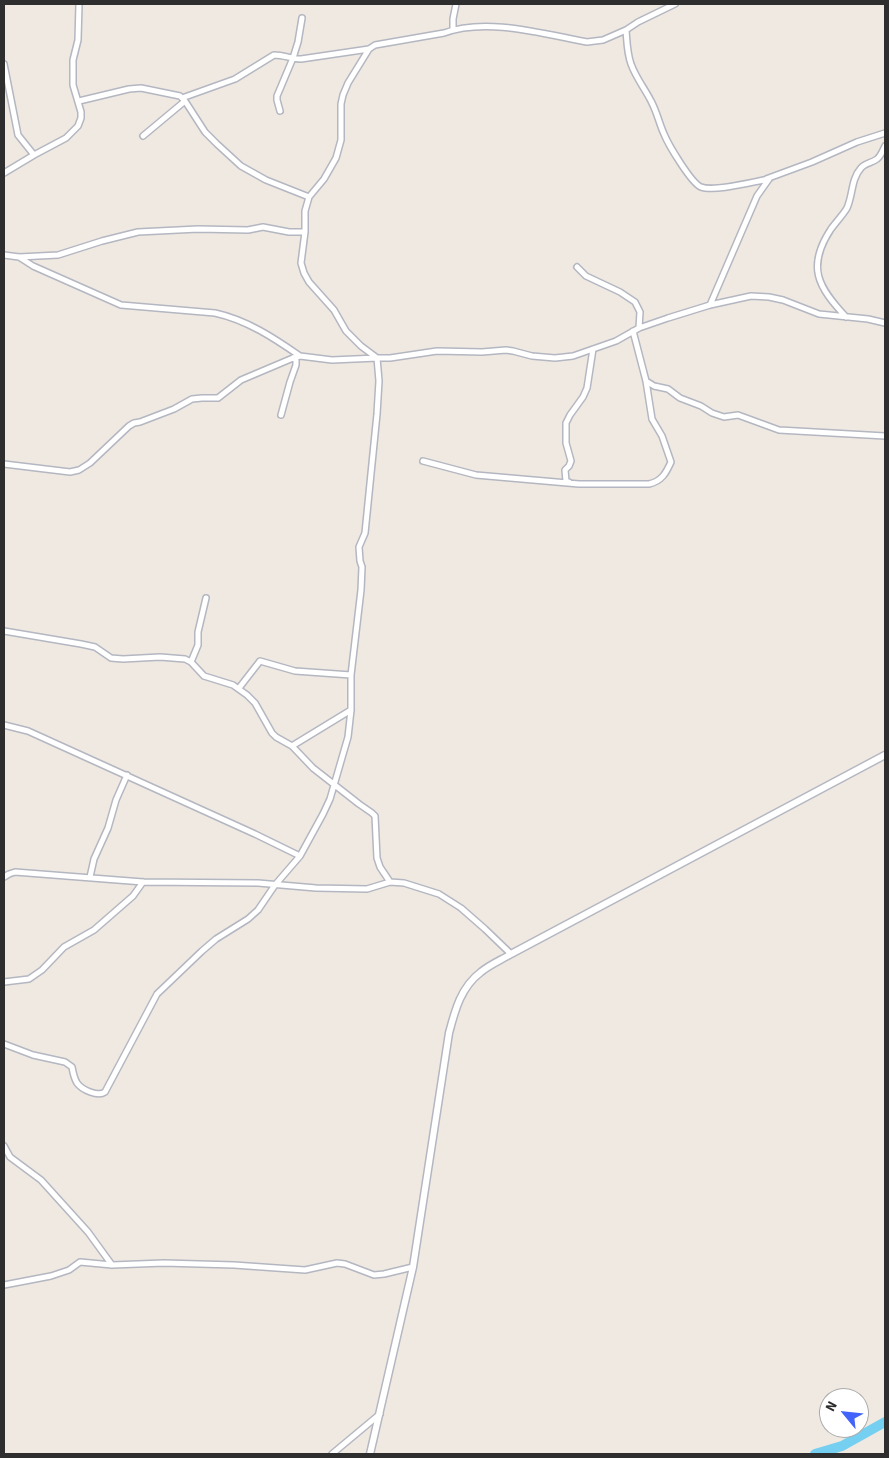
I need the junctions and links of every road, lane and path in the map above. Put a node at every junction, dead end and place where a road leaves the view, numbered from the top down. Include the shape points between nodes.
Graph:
1 (79, 4) edge
2 (456, 4) edge
3 (674, 4) edge
4 (302, 18) dead end
5 (453, 29) junction
6 (626, 30) junction
7 (369, 49) junction
8 (293, 58) junction
9 (4, 64) edge
10 (184, 99) junction
11 (79, 101) junction
12 (280, 111) dead end
13 (885, 132) edge
14 (143, 136) dead end
15 (885, 146) edge
16 (34, 155) junction
17 (4, 172) edge
18 (769, 179) junction
19 (309, 197) junction
20 (305, 232) junction
21 (4, 255) edge
22 (19, 257) junction
23 (577, 267) dead end
24 (710, 305) junction
25 (847, 317) junction
26 (885, 323) edge
27 (639, 328) junction
28 (633, 331) junction
29 (592, 349) junction
30 (300, 356) junction
31 (293, 358) junction
32 (377, 358) junction
33 (646, 381) junction
34 (281, 414) dead end
35 (885, 436) edge
36 (423, 461) dead end
37 (4, 464) edge
38 (570, 483) junction
39 (206, 598) dead end
40 (4, 631) edge
41 (191, 662) junction
42 (351, 675) junction
43 (239, 688) junction
44 (351, 710) junction
45 (4, 724) edge
46 (292, 746) junction
47 (885, 755) edge
48 (127, 775) junction
49 (334, 785) junction
50 (300, 856) junction
51 (4, 877) edge
52 (90, 877) junction
53 (143, 882) junction
54 (390, 882) junction
55 (275, 885) junction
56 (511, 954) junction
57 (4, 982) edge
58 (4, 1044) edge
59 (4, 1146) edge
60 (112, 1266) junction
61 (413, 1267) junction
62 (4, 1285) edge
63 (380, 1414) junction
64 (332, 1454) edge
65 (370, 1454) edge

1 - 11 street via 78,40 73,60 73,85
2 - 5 street
3 - 6 street
4 - 8 street
5 - 6 street via 498,27 587,42 603,40
5 - 7 street
6 - 18 street via 627,49 634,71 664,134 696,184 716,189
7 - 8 street
7 - 19 street via 343,96 341,140 336,158
8 - 10 street via 282,54 271,56 235,79
8 - 12 street via 277,96
9 - 16 street via 18,136
10 - 11 street via 141,88
10 - 14 street
10 - 19 street via 216,144 241,166
11 - 16 street via 81,118 78,126 66,138
13 - 18 street via 766,179
15 - 25 street via 878,159 861,167 857,173 846,210 831,230 818,258 817,269 825,293
16 - 17 street
18 - 24 street via 757,196
19 - 20 street
20 - 22 street via 263,228 138,232 58,255
20 - 32 street via 301,263 309,282 334,310 346,331
21 - 22 street
22 - 30 street via 121,304 225,315 265,332
23 - 27 street via 586,276 635,302 640,312
24 - 25 street via 751,296 770,297 819,314
24 - 27 street
25 - 26 street
27 - 28 street
28 - 29 street via 616,342
28 - 33 street
29 - 32 street via 555,358 506,350 437,351
29 - 38 street via 587,388 565,428 571,461 565,470 566,481
30 - 31 street
30 - 32 street via 332,360
31 - 34 street via 296,365
31 - 37 street via 241,380 218,398 192,399 129,426 79,470 70,472
32 - 42 street via 377,414 365,533 359,547 361,590
33 - 35 street via 712,413 724,417 738,416 779,430
33 - 38 street via 652,419 671,462 661,480 649,484
36 - 38 street via 476,475
39 - 41 street via 198,645
40 - 41 street via 82,644 111,658 160,657
41 - 43 street via 209,679
42 - 43 street via 295,671 260,661
42 - 44 street
43 - 46 street via 255,704 272,733
44 - 46 street
44 - 49 street via 348,738
45 - 48 street via 28,731
46 - 49 street
47 - 56 street
48 - 50 street
48 - 52 street
49 - 50 street via 324,814
49 - 54 street via 375,816 377,858
50 - 55 street
51 - 52 street via 15,872
52 - 53 street
53 - 55 street
53 - 57 street via 133,896 94,930 64,947 42,970 29,979
54 - 55 street via 367,889
54 - 56 street via 439,894 461,908
55 - 58 street via 258,910 216,939 160,991 102,1094 78,1085 72,1067 65,1062
56 - 61 street via 481,971 463,992 455,1009
59 - 60 street via 10,1156 41,1180 88,1232
60 - 61 street via 164,1263 304,1270 337,1263 374,1275
60 - 62 street via 80,1262 51,1276
61 - 63 street
63 - 64 street
63 - 65 street

